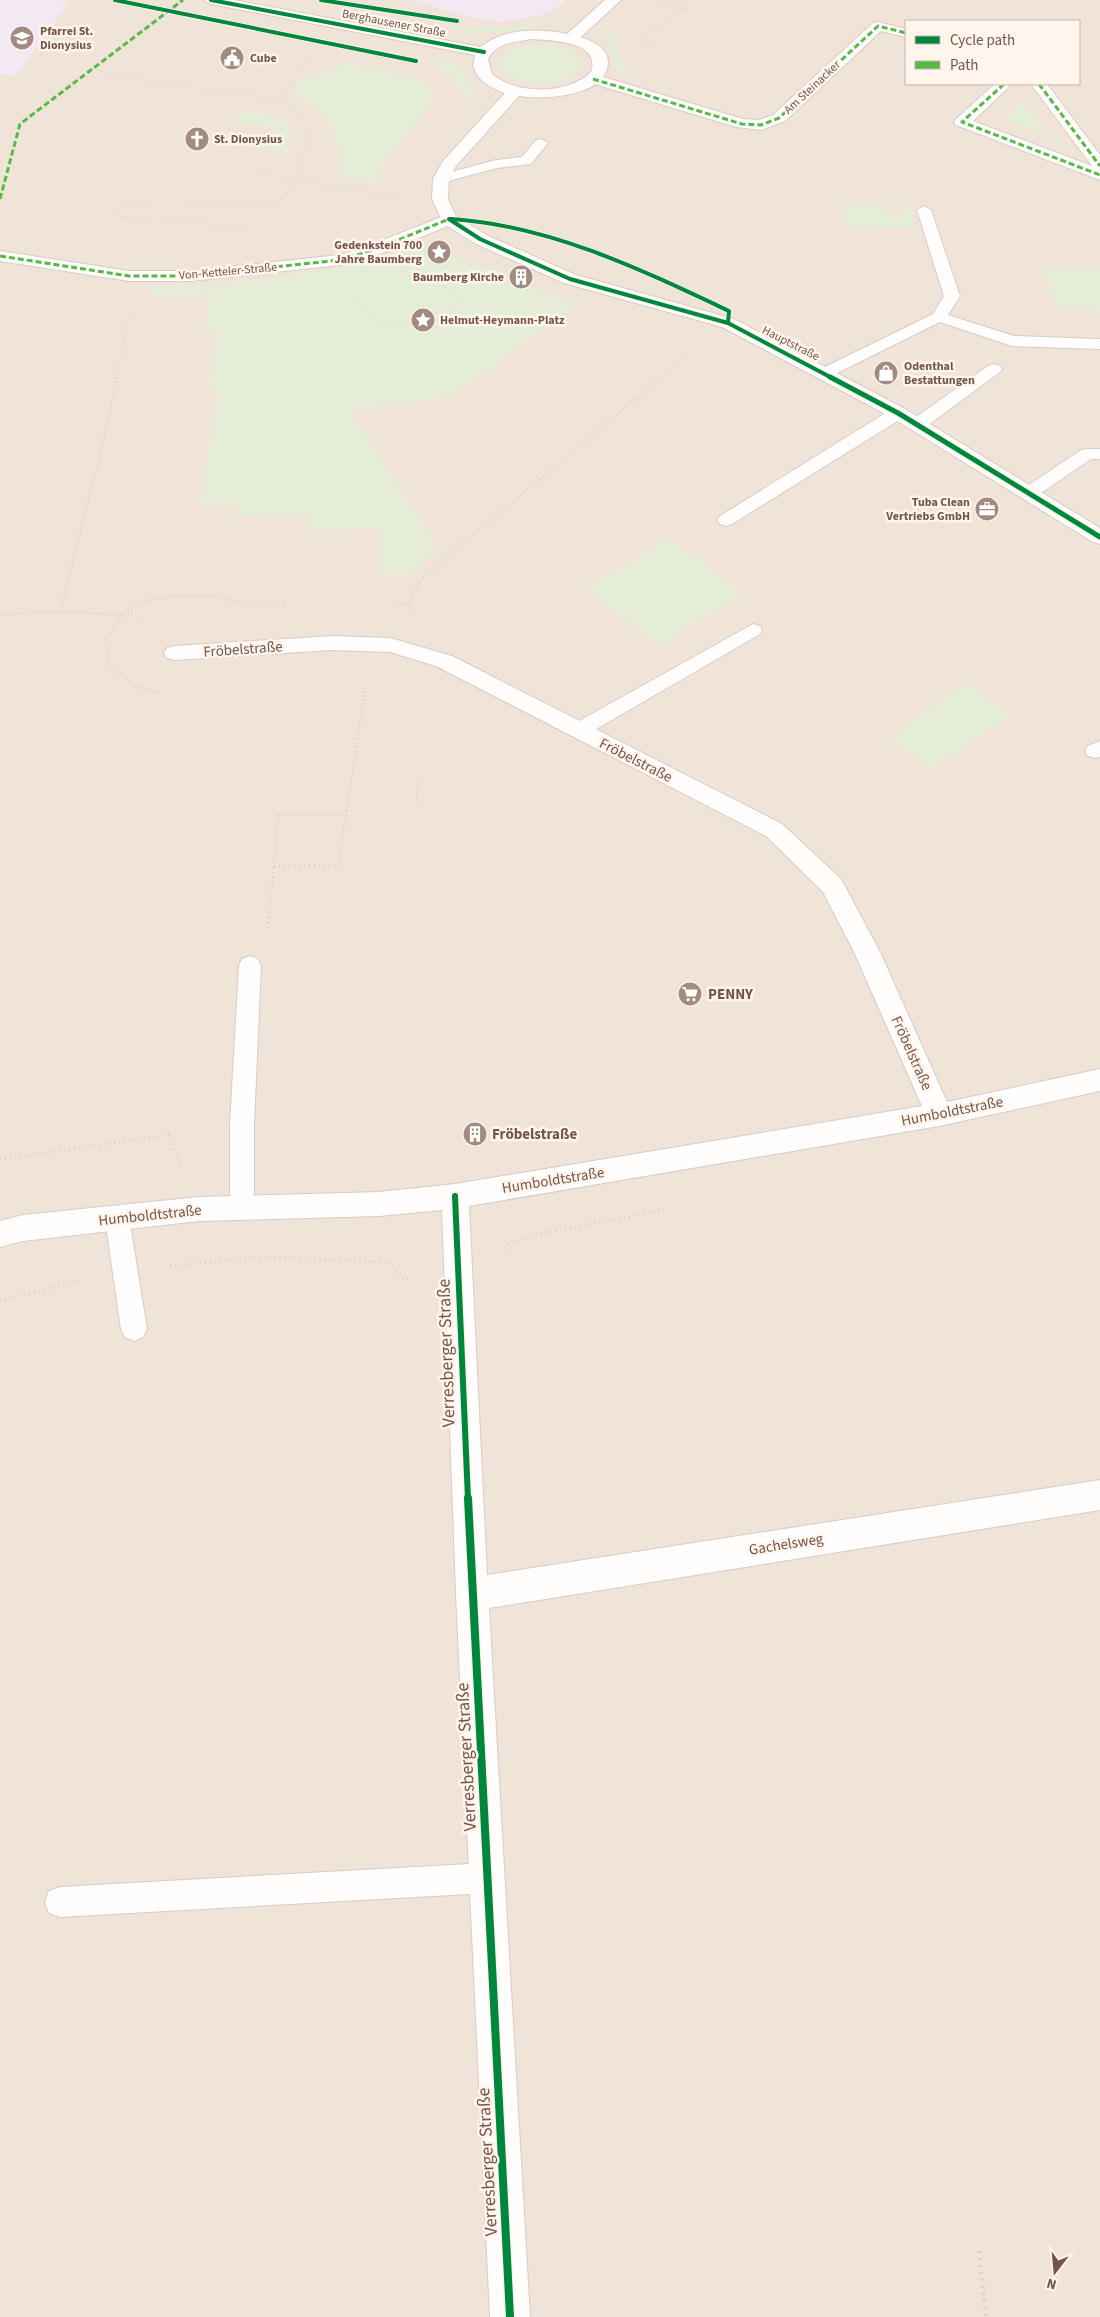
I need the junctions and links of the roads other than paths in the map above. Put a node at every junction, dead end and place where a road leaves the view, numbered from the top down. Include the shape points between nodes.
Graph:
1 (211, 0) edge
2 (614, 0) edge
3 (905, 33) edge
4 (571, 38) junction
5 (484, 52) junction
6 (593, 79) junction
7 (1003, 85) edge
8 (1040, 85) edge
9 (515, 91) junction
10 (541, 142) dead end
11 (1100, 166) edge
12 (1100, 174) edge
13 (441, 179) junction
14 (924, 210) dead end
15 (449, 219) junction
16 (0, 256) edge
17 (940, 317) junction
18 (1100, 344) edge
19 (994, 369) dead end
20 (825, 374) junction
21 (898, 413) junction
22 (918, 424) junction
23 (1100, 454) edge
24 (1028, 493) junction
25 (726, 520) dead end
26 (1100, 537) edge
27 (753, 630) dead end
28 (175, 653) road end
29 (579, 730) junction
30 (250, 965) road end
31 (1100, 1080) edge
32 (939, 1115) junction
33 (455, 1196) junction
34 (242, 1207) junction
35 (117, 1218) junction
36 (0, 1234) edge
37 (134, 1329) dead end
38 (1100, 1495) edge
39 (472, 1594) junction
40 (487, 1878) junction
41 (60, 1902) dead end
42 (510, 2317) edge

1 - 5 street, Berghausener Straße
2 - 4 street
3 - 6 street, Am Steinacker via 878,26 779,118 761,125 742,124
4 - 5 street via 545,35 511,38
4 - 6 street via 586,44 602,61
5 - 9 street via 479,61 480,70 487,79
6 - 9 street via 550,93
7 - 12 street via 962,122
8 - 11 street
9 - 13 street via 449,164
10 - 13 lane via 526,161 496,164
13 - 15 street via 440,199
14 - 17 lane via 952,296
15 - 16 street, Von-Ketteler-Straße via 374,250 340,260 190,276 129,276
15 - 20 street, Hauptstraße via 480,240 570,280 728,324
17 - 18 lane via 1012,340
17 - 20 lane
19 - 22 lane
20 - 21 street, Hauptstraße
21 - 22 street, Hauptstraße
21 - 25 lane
22 - 24 street, Hauptstraße
23 - 24 lane via 1087,454
24 - 26 street, Hauptstraße
27 - 29 lane
28 - 29 street, Fröbelstraße via 342,643 390,645 444,661
29 - 32 street, Fröbelstraße via 774,830 832,886 867,952
30 - 34 lane via 242,1125
31 - 32 street, Humboldtstraße
32 - 33 street, Humboldtstraße
33 - 34 street, Humboldtstraße via 379,1204
33 - 39 street, Verresberger Straße
34 - 35 street, Humboldtstraße
35 - 36 street, Humboldtstraße via 24,1228
35 - 37 lane
38 - 39 street, Gachelsweg
39 - 40 street, Verresberger Straße
40 - 41 lane
40 - 42 street, Verresberger Straße

